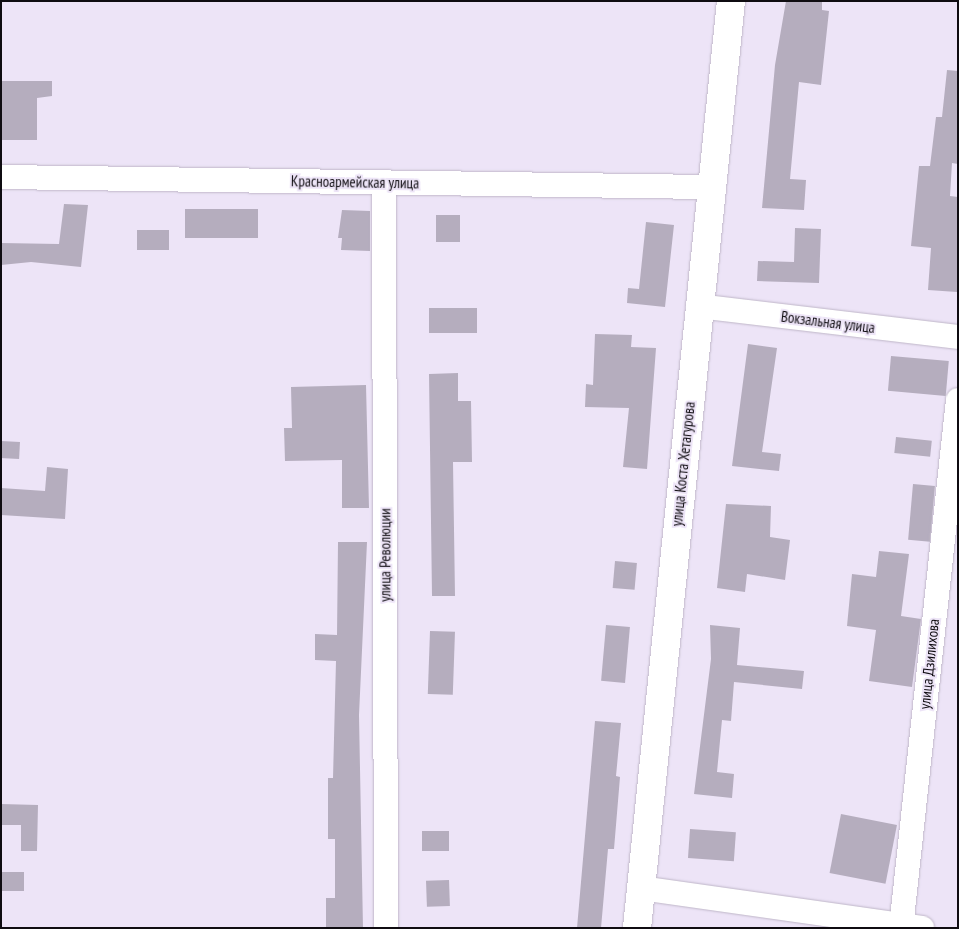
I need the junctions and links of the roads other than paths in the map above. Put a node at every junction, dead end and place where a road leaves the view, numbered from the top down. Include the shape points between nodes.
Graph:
1 (731, 1) edge
2 (1, 177) edge
3 (384, 182) junction
4 (710, 187) junction
5 (698, 306) junction
6 (958, 337) edge
7 (958, 400) edge
8 (641, 888) junction
9 (908, 927) edge
10 (386, 928) edge
11 (637, 928) edge

1 - 4 main road, улица Коста Хетагурова
2 - 3 street, Красноармейская улица
3 - 4 street, Красноармейская улица
3 - 10 street, улица Революции
4 - 5 main road, улица Коста Хетагурова
5 - 6 street, Вокзальная улица
5 - 8 main road, улица Коста Хетагурова
7 - 9 street, улица Дзилихова
8 - 9 street
8 - 11 main road, улица Коста Хетагурова

